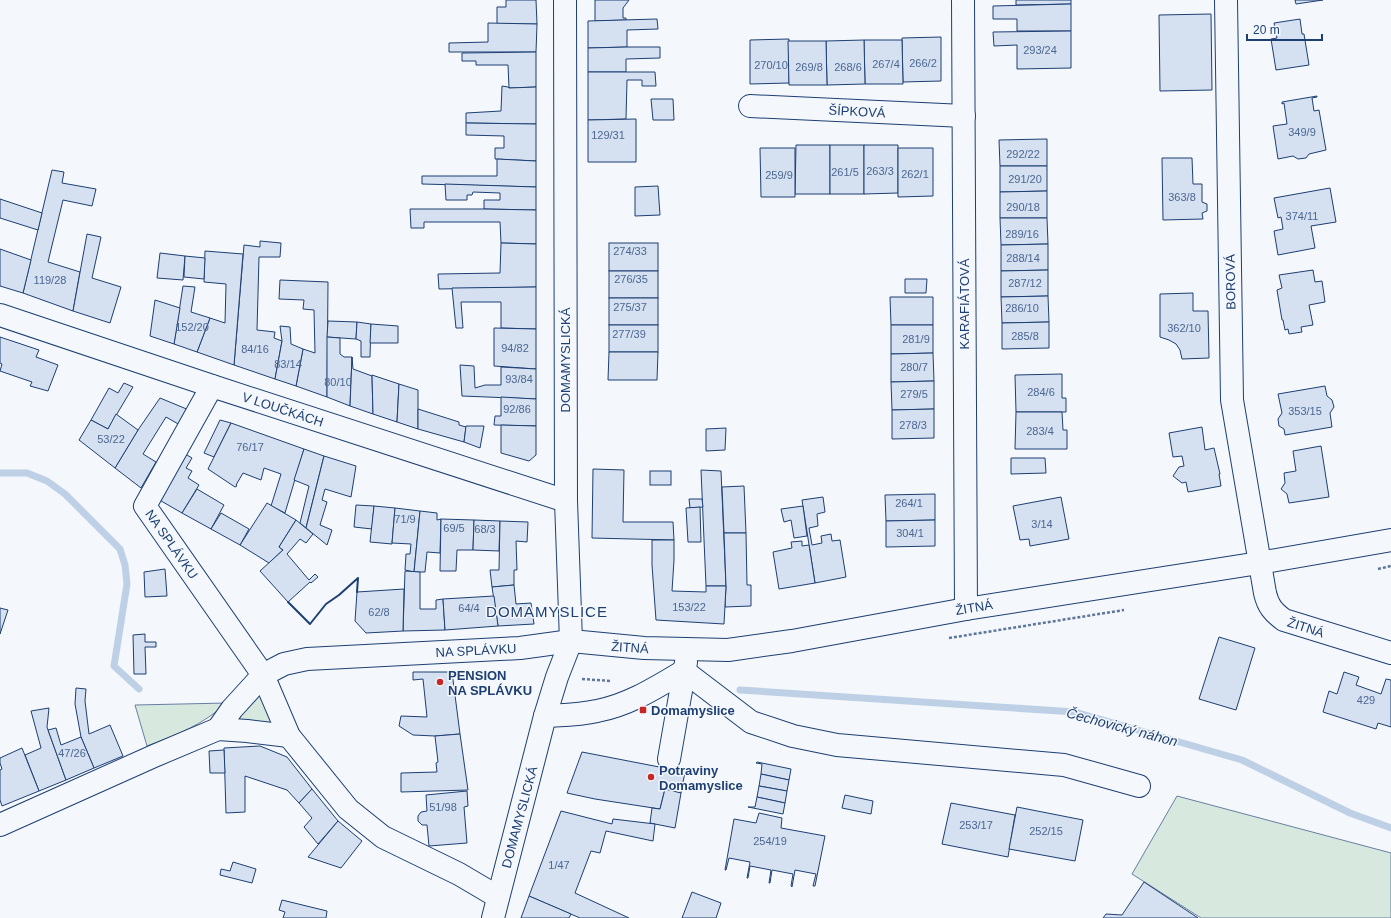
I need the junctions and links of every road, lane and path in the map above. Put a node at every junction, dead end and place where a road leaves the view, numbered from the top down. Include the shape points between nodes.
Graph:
1 (565, 0) edge
2 (963, 0) edge
3 (1226, 0) edge
4 (750, 106) dead end
5 (964, 116) junction
6 (0, 315) edge
7 (212, 386) junction
8 (566, 501) junction
9 (1391, 540) edge
10 (1259, 562) junction
11 (966, 608) junction
12 (571, 641) junction
13 (689, 649) junction
14 (1391, 653) edge
15 (684, 671) junction
16 (263, 675) junction
17 (557, 677) junction
18 (615, 682) dead end
19 (545, 716) junction
20 (218, 729) junction
21 (289, 736) junction
22 (668, 759) dead end
23 (1139, 786) dead end
24 (0, 825) edge
25 (495, 908) edge

1 - 8 street, DOMAMYSLICKÁ
2 - 5 street, KARAFIÁTOVÁ
3 - 10 street, BOROVÁ via 1232,400
4 - 5 street, ŠÍPKOVÁ
5 - 11 street, KARAFIÁTOVÁ
6 - 7 street, V LOUČKÁCH
7 - 8 street, V LOUČKÁCH
7 - 16 street, NA SPLÁVKU via 144,506
8 - 12 street, DOMAMYSLICKÁ
9 - 10 street, ŽITNÁ
10 - 11 street, ŽITNÁ
10 - 14 street, ŽITNÁ via 1268,605 1275,614 1284,620
11 - 13 street, ŽITNÁ via 792,641 728,650
12 - 13 street, ŽITNÁ via 644,648
12 - 16 street, NA SPLÁVKU via 520,648 307,659 284,664
12 - 17 street, DOMAMYSLICKÁ
13 - 15 street
15 - 19 street via 623,703 598,711
15 - 22 street
15 - 23 street via 750,722 793,736 837,745 1064,765
16 - 20 street, NA SPLÁVKU via 232,709
16 - 21 street, NA SPLÁVKU
17 - 18 path
17 - 19 street, DOMAMYSLICKÁ
19 - 25 street, DOMAMYSLICKÁ
20 - 21 street
20 - 24 street
21 - 25 street, NA SPLÁVKU via 348,809 383,837 459,874

